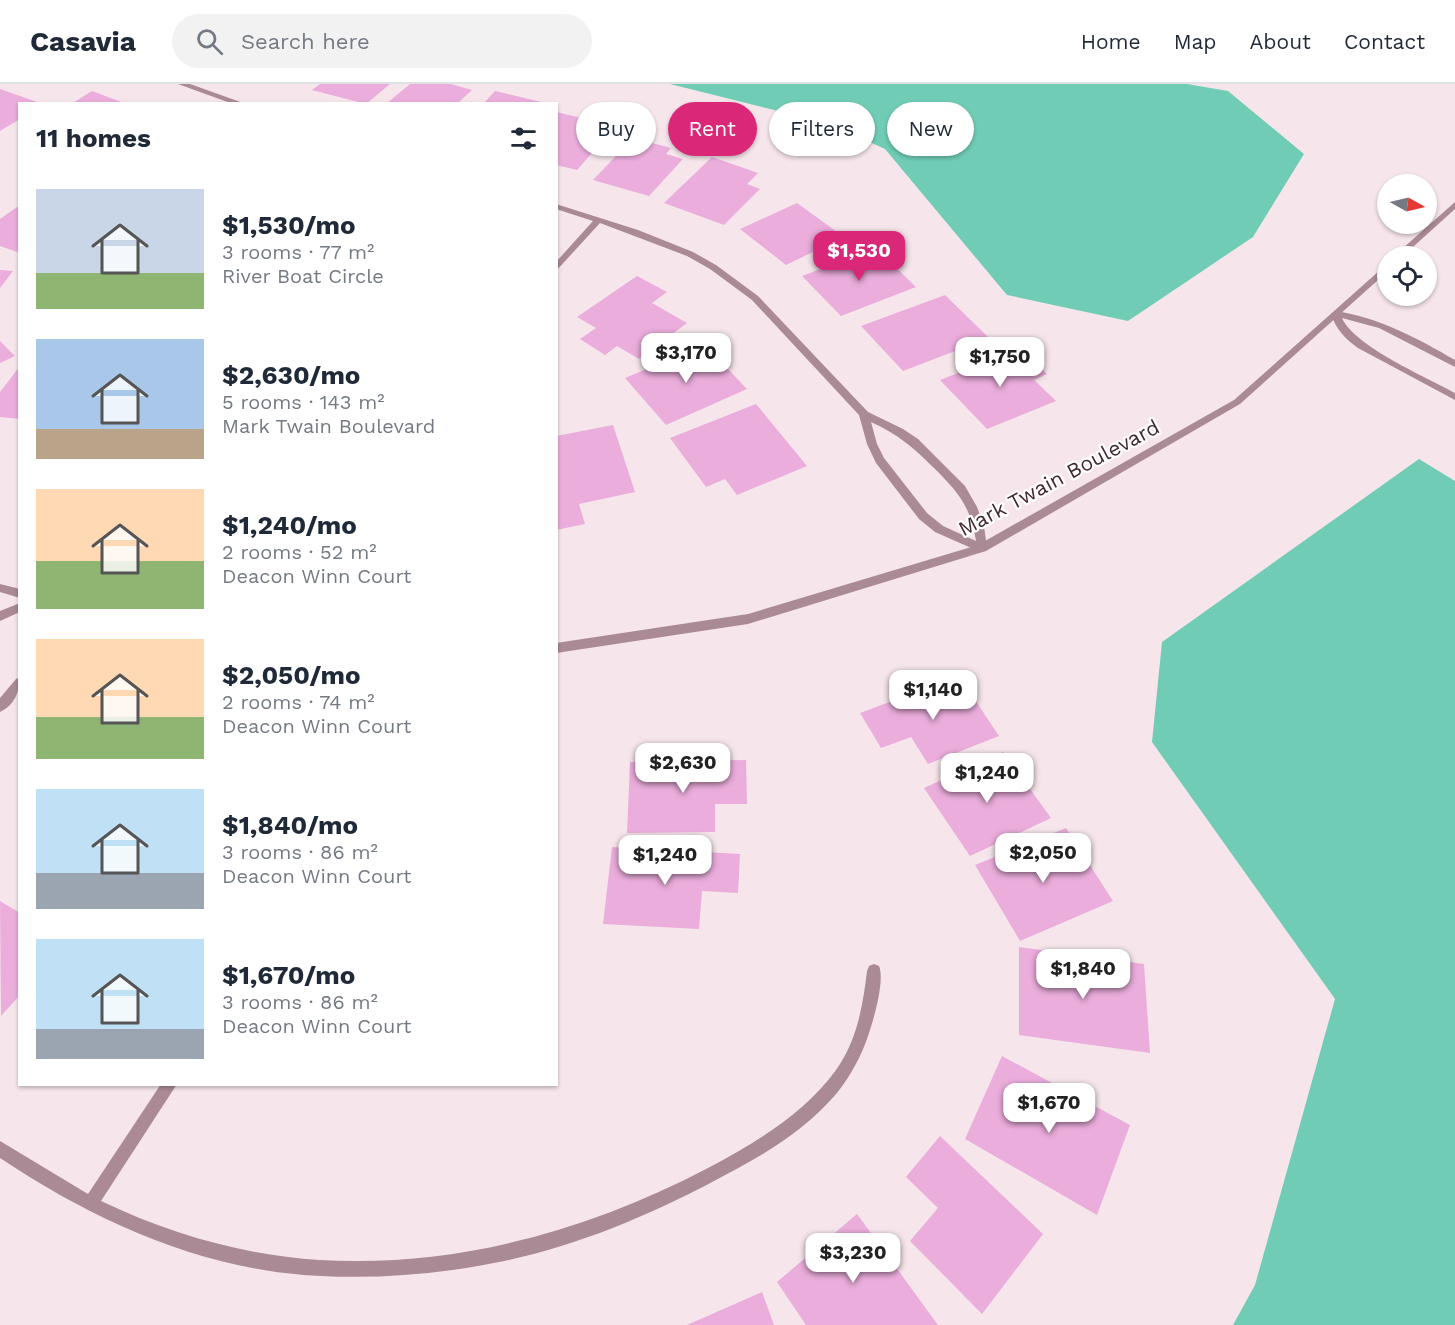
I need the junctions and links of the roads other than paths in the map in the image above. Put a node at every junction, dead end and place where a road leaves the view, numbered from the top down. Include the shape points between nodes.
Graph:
1 (182, 84) edge
2 (236, 102) edge
3 (1455, 205) edge
4 (558, 207) edge
5 (598, 220) junction
6 (1409, 246) edge
7 (558, 266) edge
8 (1377, 276) edge
9 (1336, 314) junction
10 (1455, 364) edge
11 (1455, 397) edge
12 (864, 414) junction
13 (981, 548) junction
14 (0, 588) edge
15 (18, 593) edge
16 (18, 608) edge
17 (0, 616) edge
18 (558, 648) edge
19 (18, 684) edge
20 (0, 707) edge
21 (874, 971) dead end
22 (169, 1086) edge
23 (0, 1149) edge
24 (90, 1204) junction

1 - 2 street
3 - 6 street
4 - 5 street
5 - 7 street
5 - 12 street via 690,254 735,282 773,315
8 - 9 street, Mark Twain Boulevard
9 - 10 street via 1386,326
9 - 11 street via 1347,336 1361,346
9 - 13 street, Mark Twain Boulevard via 1237,402
12 - 13 street via 880,460 923,516 939,529
12 - 13 street via 899,431 961,489 979,526
13 - 18 street, Mark Twain Boulevard via 748,619
14 - 15 street
16 - 17 street
19 - 20 street
21 - 24 street via 861,1038 842,1073 820,1100 788,1127 750,1154 665,1200 536,1245 408,1267 310,1267 259,1261 194,1246 129,1224
22 - 24 street
23 - 24 street

